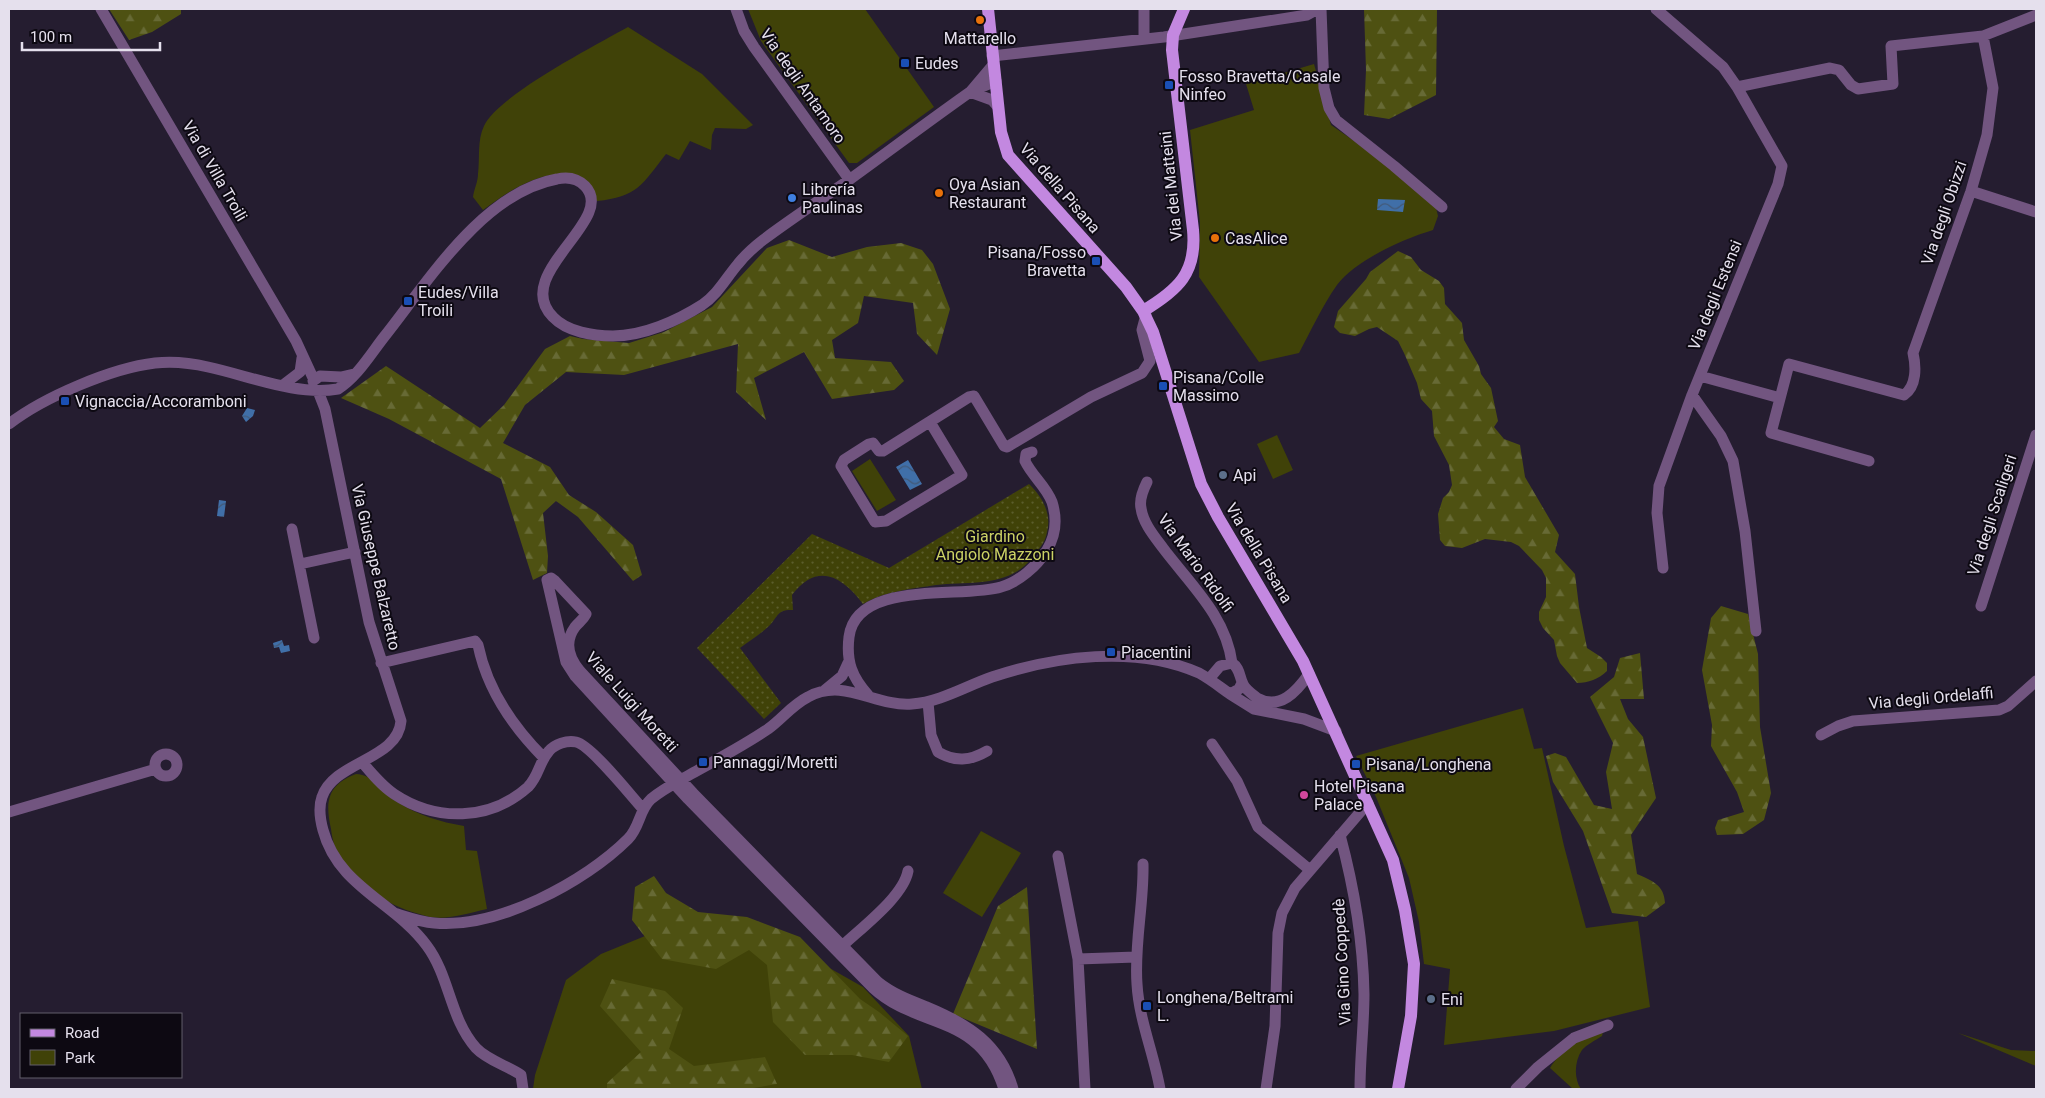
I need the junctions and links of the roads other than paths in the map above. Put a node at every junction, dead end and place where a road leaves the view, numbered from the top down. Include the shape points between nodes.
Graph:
1 (101, 9) edge
2 (736, 9) edge
3 (988, 9) edge
4 (1144, 9) edge
5 (1184, 9) edge
6 (1319, 9) edge
7 (1656, 9) edge
8 (2036, 15) edge
9 (1173, 35) junction
10 (1983, 36) junction
11 (1144, 39) junction
12 (992, 61) junction
13 (996, 81) junction
14 (1737, 87) junction
15 (970, 92) junction
16 (998, 107) junction
17 (849, 179) junction
18 (1971, 191) junction
19 (1442, 207) dead end
20 (2036, 212) edge
21 (1144, 313) junction
22 (300, 349) junction
23 (1700, 376) junction
24 (320, 384) junction
25 (284, 385) junction
26 (1692, 395) junction
27 (1780, 398) junction
28 (930, 422) junction
29 (9, 424) edge
30 (2036, 435) edge
31 (1032, 452) dead end
32 (1869, 460) dead end
33 (1147, 482) dead end
34 (292, 529) dead end
35 (355, 552) junction
36 (300, 564) junction
37 (1663, 568) dead end
38 (573, 599) junction
39 (1981, 606) dead end
40 (554, 607) junction
41 (575, 627) junction
42 (559, 630) junction
43 (1756, 631) dead end
44 (314, 638) dead end
45 (381, 663) junction
46 (848, 663) junction
47 (1232, 663) junction
48 (1309, 674) junction
49 (1209, 679) junction
50 (2036, 681) edge
51 (1242, 683) junction
52 (823, 691) junction
53 (1230, 694) junction
54 (868, 695) junction
55 (1287, 698) junction
56 (928, 702) junction
57 (1289, 715) junction
58 (1336, 732) junction
59 (1821, 735) dead end
60 (1212, 744) dead end
61 (987, 751) dead end
62 (544, 758) junction
63 (362, 762) junction
64 (156, 769) dead end
65 (677, 782) junction
66 (1368, 803) junction
67 (643, 809) junction
68 (9, 812) edge
69 (1340, 835) junction
70 (1058, 856) dead end
71 (1143, 864) dead end
72 (1310, 870) junction
73 (908, 871) dead end
74 (394, 913) junction
75 (840, 948) junction
76 (1136, 957) junction
77 (1078, 959) junction
78 (1608, 1025) dead end
79 (523, 1089) edge
80 (1004, 1089) edge
81 (1013, 1089) edge
82 (1085, 1089) edge
83 (1160, 1089) edge
84 (1266, 1089) edge
85 (1360, 1089) edge
86 (1398, 1089) edge
87 (1516, 1089) edge

1 - 22 street, Via di Villa Troili
2 - 17 street, Via degli Antamoro via 754,47
3 - 12 main road, Via della Pisana
4 - 11 street
5 - 9 main road
6 - 9 street via 1306,15
6 - 19 street via 1324,88 1336,120
7 - 14 street, Via degli Estensi via 1717,60
8 - 10 street
9 - 11 street
9 - 21 main road, Via dei Matteini via 1194,253 1181,283
10 - 14 street via 1891,46 1893,84 1858,89 1839,70 1830,68
10 - 18 street, Via degli Obizzi via 1993,96
11 - 12 street
12 - 13 main road, Via della Pisana
12 - 15 street
13 - 15 street
13 - 16 main road, Via della Pisana
14 - 23 street, Via degli Estensi via 1780,161 1782,170
15 - 16 street via 992,100
15 - 17 street
16 - 21 main road, Via della Pisana via 1004,144 1013,162 1120,280
17 - 24 street via 752,250 717,292 701,305 659,326 612,336 567,327 554,319 546,308 543,290 547,277 586,219 591,200 586,187 572,179 559,178 537,185 503,203 475,227 354,374
18 - 20 street
18 - 27 street, Via degli Obizzi via 1913,353 1915,371 1910,391 1904,395 1789,364
21 - 28 street via 1142,330 1150,360 1144,372 1091,397 1007,447 974,396
21 - 48 main road, Via della Pisana via 1203,488
22 - 24 street, Via di Villa Troili
22 - 25 street via 301,369
23 - 26 street, Via degli Estensi
23 - 27 street
24 - 25 street
24 - 35 street, Via Giuseppe Balzaretto
25 - 29 street via 201,365 157,362 123,370 67,391
26 - 37 street, Via degli Estensi via 1659,486 1657,514
26 - 43 street via 1721,436 1733,461 1747,543
27 - 32 street via 1771,433
28 - 28 street via 883,451 873,443 869,444 841,462 875,522 886,521 962,475
30 - 39 street, Via degli Scaligeri
31 - 46 street via 1026,454 1025,461 1049,495 1055,518 1052,538 1042,557 1027,572 1000,588 906,595 870,608 859,616 850,630
33 - 47 street, Via Mario Ridolfi via 1140,503 1145,520 1152,534 1222,626
34 - 36 street
35 - 36 street
35 - 45 street, Via Giuseppe Balzaretto
36 - 44 street
38 - 40 street via 562,598
38 - 40 street, Viale Luigi Moretti via 549,578
38 - 41 street, Viale Luigi Moretti via 586,615
40 - 42 street, Viale Luigi Moretti
41 - 42 street
41 - 65 street, Viale Luigi Moretti via 568,643 573,662
42 - 65 street, Viale Luigi Moretti via 566,662 575,676
45 - 62 street via 475,641 499,700 525,739
45 - 63 street, Via Giuseppe Balzaretto via 400,714 401,728 391,743
46 - 52 street via 842,676
46 - 54 street
47 - 49 street via 1220,666
47 - 51 street via 1238,668
48 - 55 street
48 - 58 main road, Via della Pisana
49 - 53 street
49 - 56 street via 1157,660 1124,657 1086,659 1010,671
50 - 59 street, Via degli Ordelaffi via 2002,709 1853,721
51 - 53 street
51 - 55 street via 1262,700
52 - 54 street via 849,690
52 - 65 street via 805,698 766,730
53 - 57 street via 1254,709
54 - 56 street via 901,704
55 - 57 street
56 - 61 street via 931,735 938,752 962,760
57 - 58 street
58 - 66 main road, Via della Pisana
60 - 72 street via 1237,781 1258,827
62 - 63 street via 537,776 518,795 490,810 464,815 440,813 401,798 388,790
62 - 67 street via 552,748 563,743 582,744
63 - 74 street, Via Giuseppe Balzaretto via 326,788 320,807 322,826 328,847 338,864
64 - 68 street
65 - 67 street via 656,795
65 - 75 street, Viale Luigi Moretti
66 - 69 street
66 - 86 main road, Via della Pisana via 1393,860 1412,952 1412,1007
67 - 74 street via 634,832 616,850 583,874 536,900 497,914 453,923 428,922
69 - 72 street
69 - 85 street, Via Gino Coppedè via 1354,887 1360,939 1364,993
70 - 77 street
71 - 76 street
72 - 84 street via 1285,905 1278,927 1276,1017
73 - 75 street via 906,881 897,893
74 - 79 street, Via Giuseppe Balzaretto via 431,952 455,1012 472,1043 521,1075
75 - 80 street, Viale Luigi Moretti via 886,998 970,1038 993,1065
75 - 81 street, Viale Luigi Moretti via 891,992 973,1030 1000,1059
76 - 77 street
76 - 83 street via 1138,998
77 - 82 street
78 - 87 street via 1574,1038

